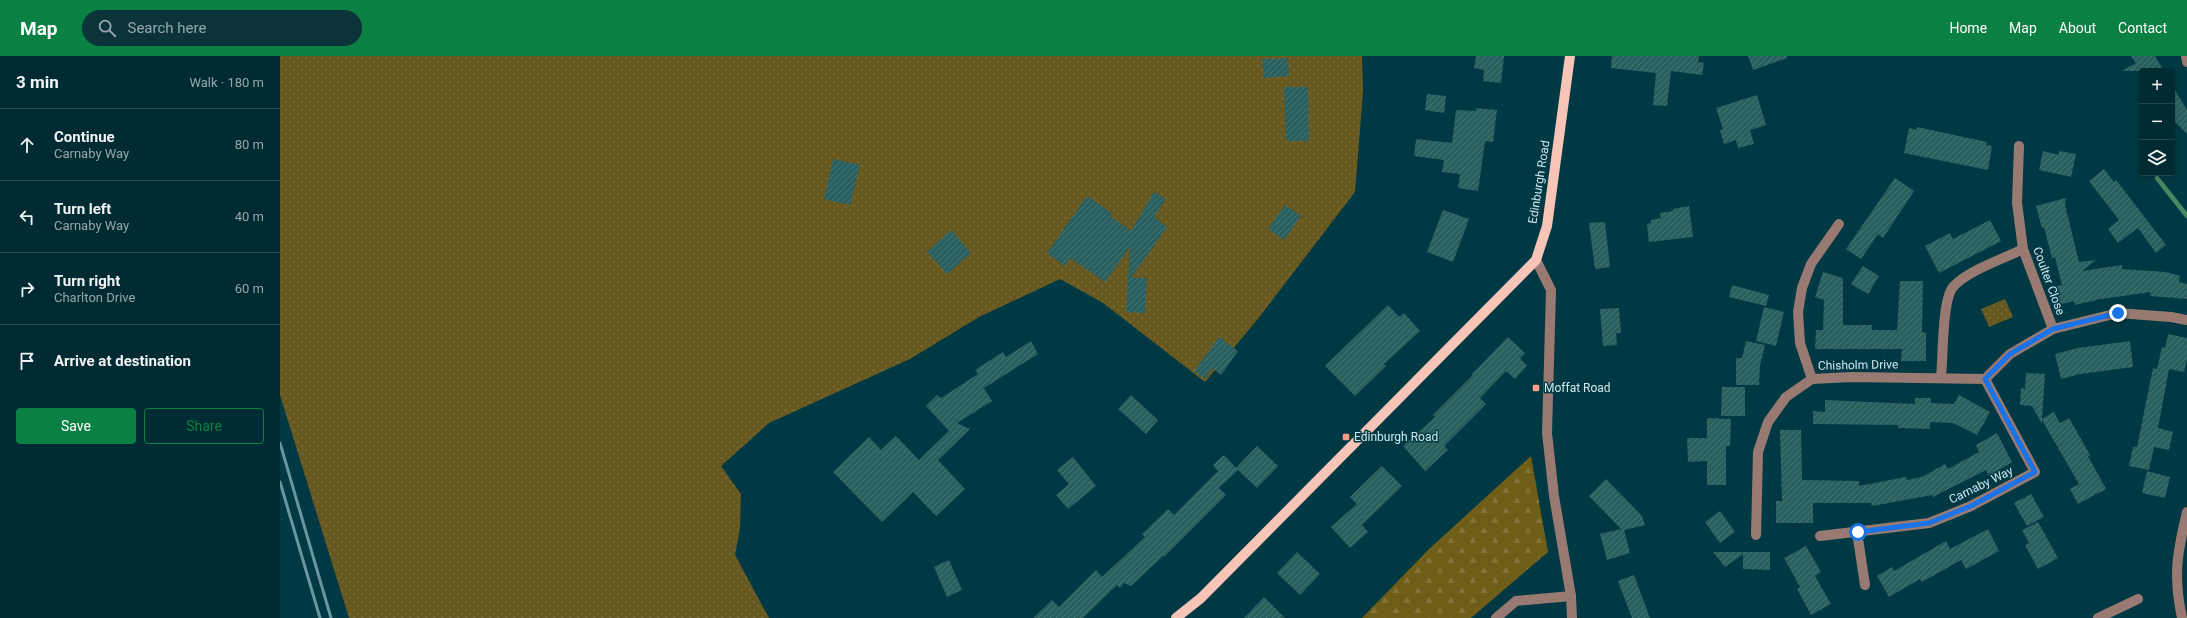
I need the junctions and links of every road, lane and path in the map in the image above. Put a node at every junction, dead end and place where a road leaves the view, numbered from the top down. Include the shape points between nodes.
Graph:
1 (1570, 56) edge
2 (2186, 56) edge
3 (2187, 62) edge
4 (2019, 146) dead end
5 (1839, 224) dead end
6 (2023, 250) junction
7 (1536, 260) junction
8 (2187, 320) edge
9 (2053, 329) junction
10 (1812, 378) junction
11 (1941, 378) junction
12 (1985, 379) junction
13 (2187, 512) edge
14 (1858, 532) junction
15 (1756, 535) dead end
16 (1820, 536) dead end
17 (1865, 585) dead end
18 (1571, 596) junction
19 (2138, 599) dead end
20 (1176, 618) edge
21 (1496, 618) edge
22 (1572, 618) edge
23 (2098, 618) edge
24 (2182, 618) edge

1 - 7 main road, Edinburgh Road via 1546,226
2 - 3 street
4 - 6 street, Coulter Close via 2017,202
5 - 10 street via 1811,264 1802,288 1798,312 1800,343
6 - 9 street, Coulter Close
6 - 11 street via 1961,280 1952,288 1946,301
7 - 18 street via 1551,290 1547,433 1554,496
7 - 20 main road, Edinburgh Road via 1201,598
8 - 9 street via 2118,313
9 - 12 street via 2010,354
10 - 11 street, Chisholm Drive
10 - 15 street, Chisholm Drive via 1786,397 1768,422 1758,452
11 - 12 street, Chisholm Drive
12 - 14 street, Carnaby Way via 2035,472 1971,506 1929,523
13 - 24 street via 2176,566 2176,591
14 - 16 street, Carnaby Way
14 - 17 street
18 - 21 street via 1516,602
18 - 22 street
19 - 23 street

